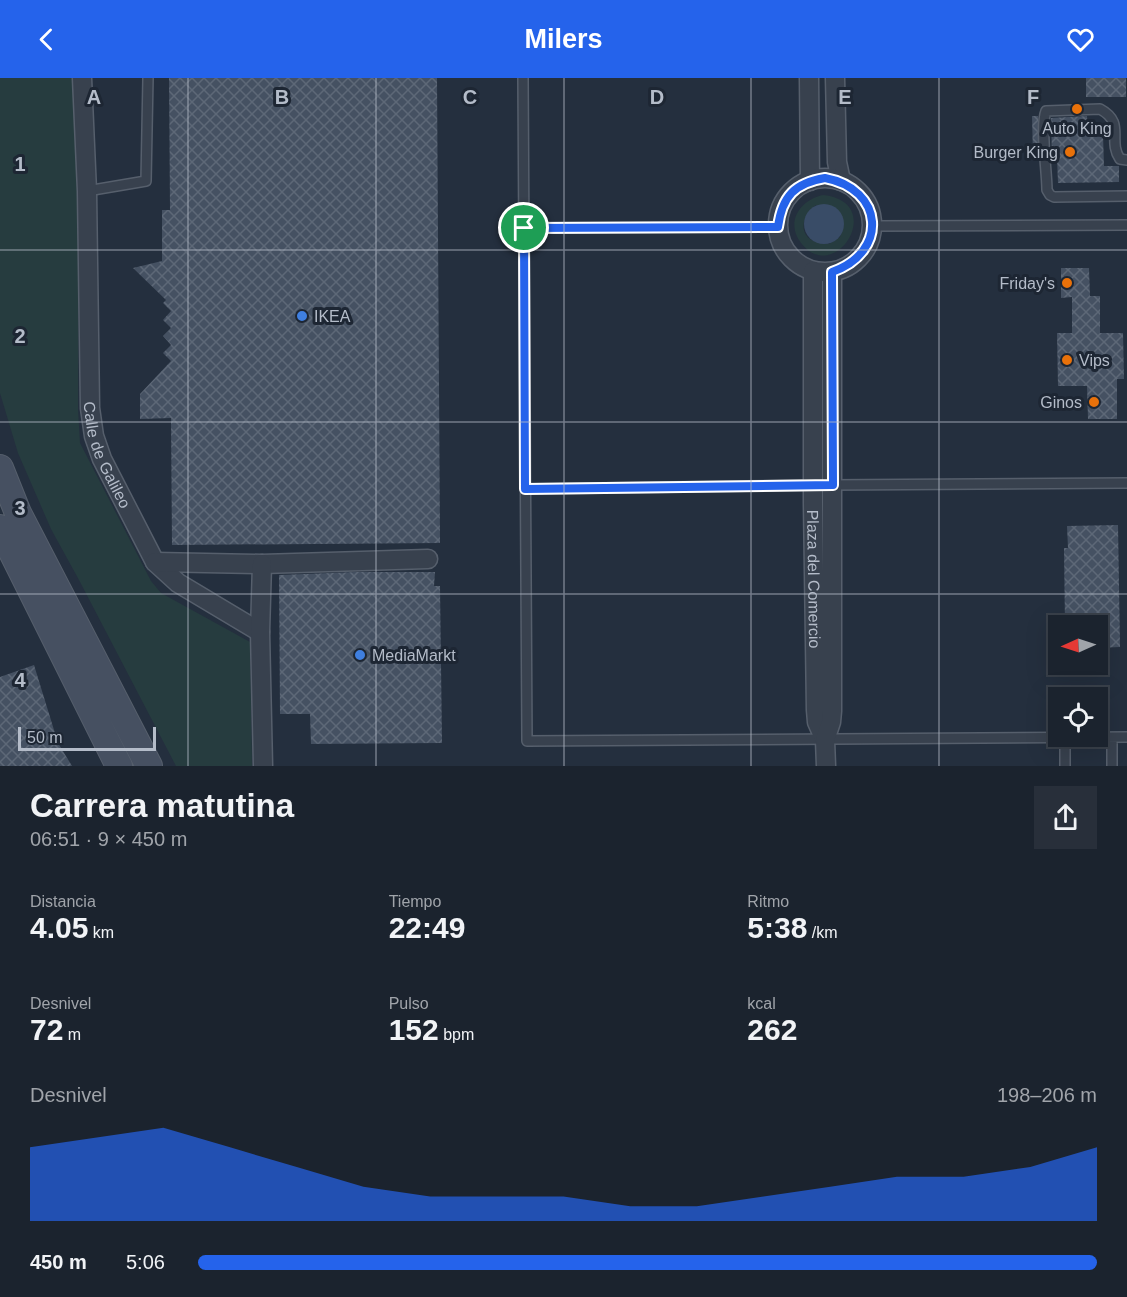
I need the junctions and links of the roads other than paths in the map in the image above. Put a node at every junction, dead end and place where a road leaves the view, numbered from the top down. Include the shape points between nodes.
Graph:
1 (82, 78) edge
2 (148, 78) edge
3 (523, 78) edge
4 (809, 78) edge
5 (835, 78) edge
6 (1127, 160) edge
7 (810, 181) junction
8 (841, 181) junction
9 (87, 191) junction
10 (1127, 196) edge
11 (1127, 225) edge
12 (872, 226) junction
13 (778, 227) junction
14 (524, 228) junction
15 (813, 271) junction
16 (832, 272) junction
17 (0, 468) edge
18 (1127, 483) edge
19 (833, 485) junction
20 (813, 486) junction
21 (525, 489) junction
22 (0, 528) edge
23 (428, 559) dead end
24 (155, 562) junction
25 (262, 564) junction
26 (260, 632) junction
27 (1048, 737) edge
28 (1127, 737) edge
29 (1108, 738) edge
30 (1112, 738) junction
31 (825, 740) junction
32 (1065, 747) edge
33 (119, 766) edge
34 (149, 766) edge
35 (263, 766) edge
36 (826, 766) edge
37 (1065, 766) edge
38 (1112, 766) edge

1 - 9 street, Calle de Galileo
2 - 9 lane via 146,181
3 - 14 lane
4 - 7 street
5 - 8 street
6 - 10 lane via 1117,154 1114,124 1107,113 1100,109 1046,111 1050,195
7 - 8 street
7 - 13 street via 786,198
8 - 12 street via 864,199
9 - 24 street, Calle de Galileo via 90,408 94,436
11 - 12 lane
12 - 16 street via 861,256 848,267
13 - 14 lane
13 - 15 street via 788,255
14 - 21 lane
15 - 16 street
15 - 20 street, Plaza del Comercio
16 - 19 street, Plaza del Comercio
17 - 34 main road via 18,513
18 - 19 lane
19 - 20 lane
19 - 31 street, Plaza del Comercio via 832,711
20 - 21 lane
20 - 31 street, Plaza del Comercio via 816,710
21 - 31 lane via 527,741
22 - 33 main road
23 - 25 street
24 - 25 street
24 - 26 street, Calle de Galileo via 178,583
25 - 26 street
26 - 35 street
27 - 31 lane
28 - 30 lane
29 - 30 lane
30 - 38 lane
31 - 36 street, Plaza del Comercio
32 - 37 lane

